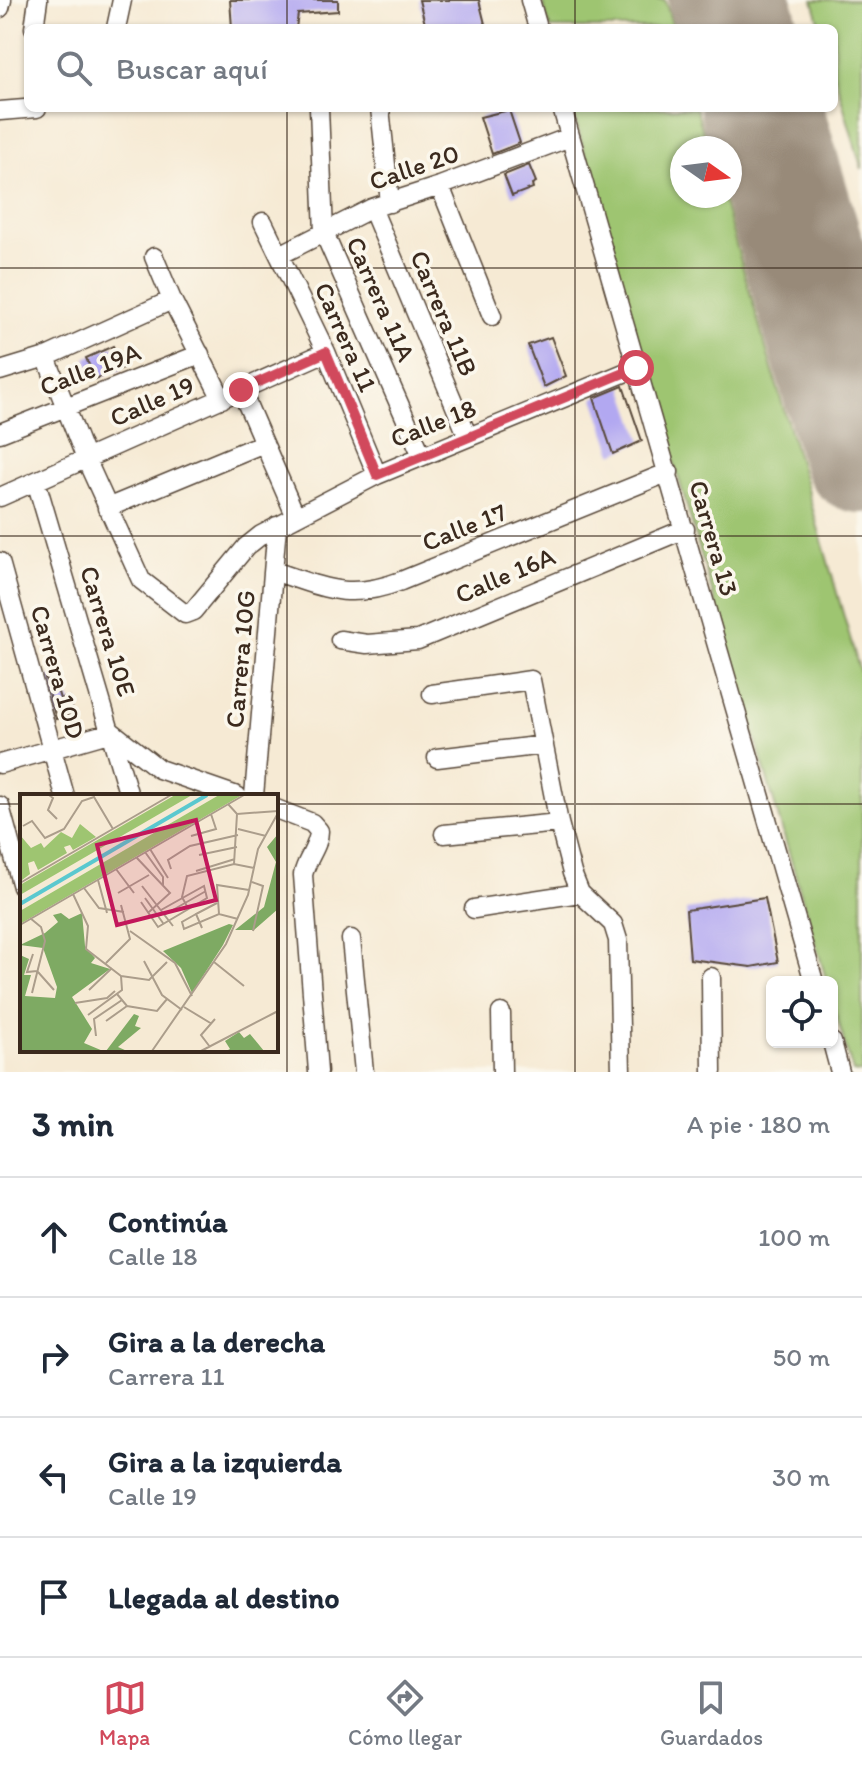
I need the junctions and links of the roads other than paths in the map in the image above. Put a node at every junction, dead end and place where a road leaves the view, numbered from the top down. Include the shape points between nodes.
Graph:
1 (2, 0) edge
2 (38, 0) edge
3 (122, 0) edge
4 (530, 0) edge
5 (0, 8) edge
6 (35, 24) edge
7 (117, 24) edge
8 (537, 24) edge
9 (24, 109) edge
10 (0, 111) edge
11 (319, 112) edge
12 (380, 112) edge
13 (563, 112) edge
14 (570, 137) junction
15 (440, 186) junction
16 (390, 203) junction
17 (372, 208) junction
18 (263, 222) dead end
19 (324, 233) junction
20 (280, 255) junction
21 (154, 257) dead end
22 (172, 300) junction
23 (492, 316) dead end
24 (326, 352) junction
25 (200, 354) junction
26 (46, 357) junction
27 (636, 368) junction
28 (0, 371) edge
29 (241, 390) junction
30 (222, 399) junction
31 (65, 406) junction
32 (0, 433) edge
33 (468, 437) junction
34 (264, 443) junction
35 (422, 456) junction
36 (86, 459) junction
37 (669, 472) junction
38 (377, 475) junction
39 (36, 481) junction
40 (0, 497) edge
41 (107, 508) junction
42 (296, 517) junction
43 (277, 526) junction
44 (685, 529) junction
45 (0, 562) edge
46 (274, 571) junction
47 (340, 640) dead end
48 (432, 694) dead end
49 (112, 732) junction
50 (544, 745) junction
51 (53, 748) junction
52 (437, 758) dead end
53 (0, 764) edge
54 (64, 794) edge
55 (128, 794) edge
56 (231, 794) edge
57 (254, 794) edge
58 (0, 806) edge
59 (278, 810) edge
60 (559, 823) junction
61 (444, 834) dead end
62 (20, 880) edge
63 (580, 893) junction
64 (474, 909) dead end
65 (351, 939) dead end
66 (812, 976) edge
67 (711, 977) dead end
68 (501, 1013) dead end
69 (834, 1048) edge
70 (318, 1072) edge
71 (364, 1072) edge
72 (502, 1072) edge
73 (621, 1072) edge
74 (712, 1072) edge
75 (840, 1072) edge

1 - 5 street
2 - 6 street
3 - 7 street
4 - 8 street
9 - 10 street
11 - 19 street, Carrera 11A
12 - 16 street
13 - 14 street, Carrera 13
14 - 15 street, Calle 20
14 - 27 street, Carrera 13
15 - 16 street, Calle 20
15 - 23 street
16 - 17 street, Calle 20
17 - 19 street, Calle 20
17 - 33 street, Carrera 11B
18 - 20 street, Carrera 11
19 - 20 street, Calle 20
19 - 35 street, Carrera 11A
20 - 24 street, Carrera 11
21 - 22 street
22 - 25 street
22 - 26 street
24 - 29 street, Calle 19
24 - 38 street, Carrera 11
25 - 30 street
25 - 31 street, Calle 19A
26 - 28 street
26 - 31 street
27 - 33 street, Calle 18
27 - 37 street, Carrera 13
29 - 30 street, Calle 19
29 - 34 street
30 - 36 street, Calle 19
31 - 32 street, Calle 19A
31 - 36 street
33 - 35 street, Calle 18
34 - 41 street
34 - 42 street
35 - 38 street, Calle 18
36 - 39 street, Calle 19
36 - 41 street
37 - 44 street, Carrera 13
37 - 46 street, Calle 17 via 366,592 335,591
38 - 42 street, Calle 18
39 - 40 street, Calle 19
39 - 49 street, Carrera 10E
41 - 43 street, Calle 18 via 141,580 183,614 193,611 252,541
42 - 43 street, Calle 18
43 - 46 street, Carrera 10G
44 - 47 street, Calle 16A via 418,640
44 - 66 street, Carrera 13
45 - 51 street, Carrera 10D
46 - 57 street, Carrera 10G
48 - 50 street via 531,680
49 - 51 street
49 - 55 street, Carrera 10E
49 - 56 street via 159,769
50 - 52 street
50 - 60 street
51 - 53 street
51 - 54 street, Carrera 10D
58 - 62 street
59 - 70 street via 319,831 303,875
60 - 61 street
60 - 63 street
63 - 64 street
63 - 73 street via 613,924 618,940
65 - 71 street
67 - 74 street
68 - 72 street
69 - 75 street

